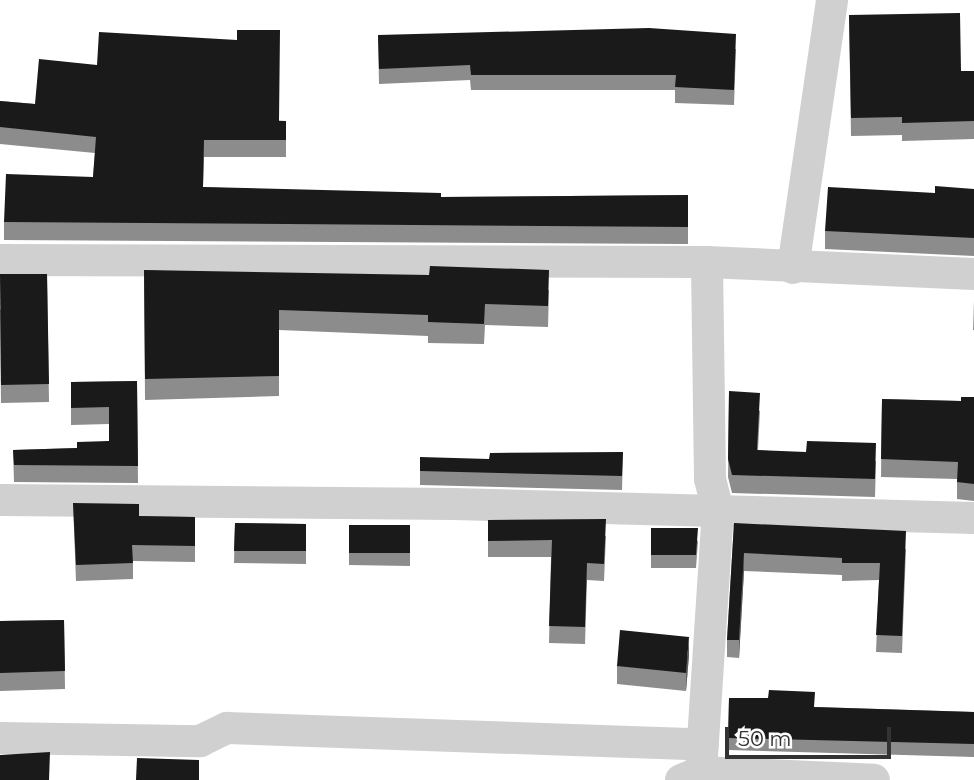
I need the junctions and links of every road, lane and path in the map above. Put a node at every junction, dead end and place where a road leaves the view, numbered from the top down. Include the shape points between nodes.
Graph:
1 (832, 0) edge
2 (0, 260) edge
3 (707, 262) junction
4 (793, 268) junction
5 (974, 274) edge
6 (0, 500) edge
7 (718, 510) junction
8 (974, 518) edge
9 (0, 738) edge
10 (695, 765) edge
11 (874, 780) edge

1 - 4 street
2 - 3 street
3 - 4 street
3 - 7 street via 710,479
4 - 5 street
6 - 7 street
7 - 8 street
7 - 10 street
9 - 10 street via 200,741 227,728
10 - 11 street

